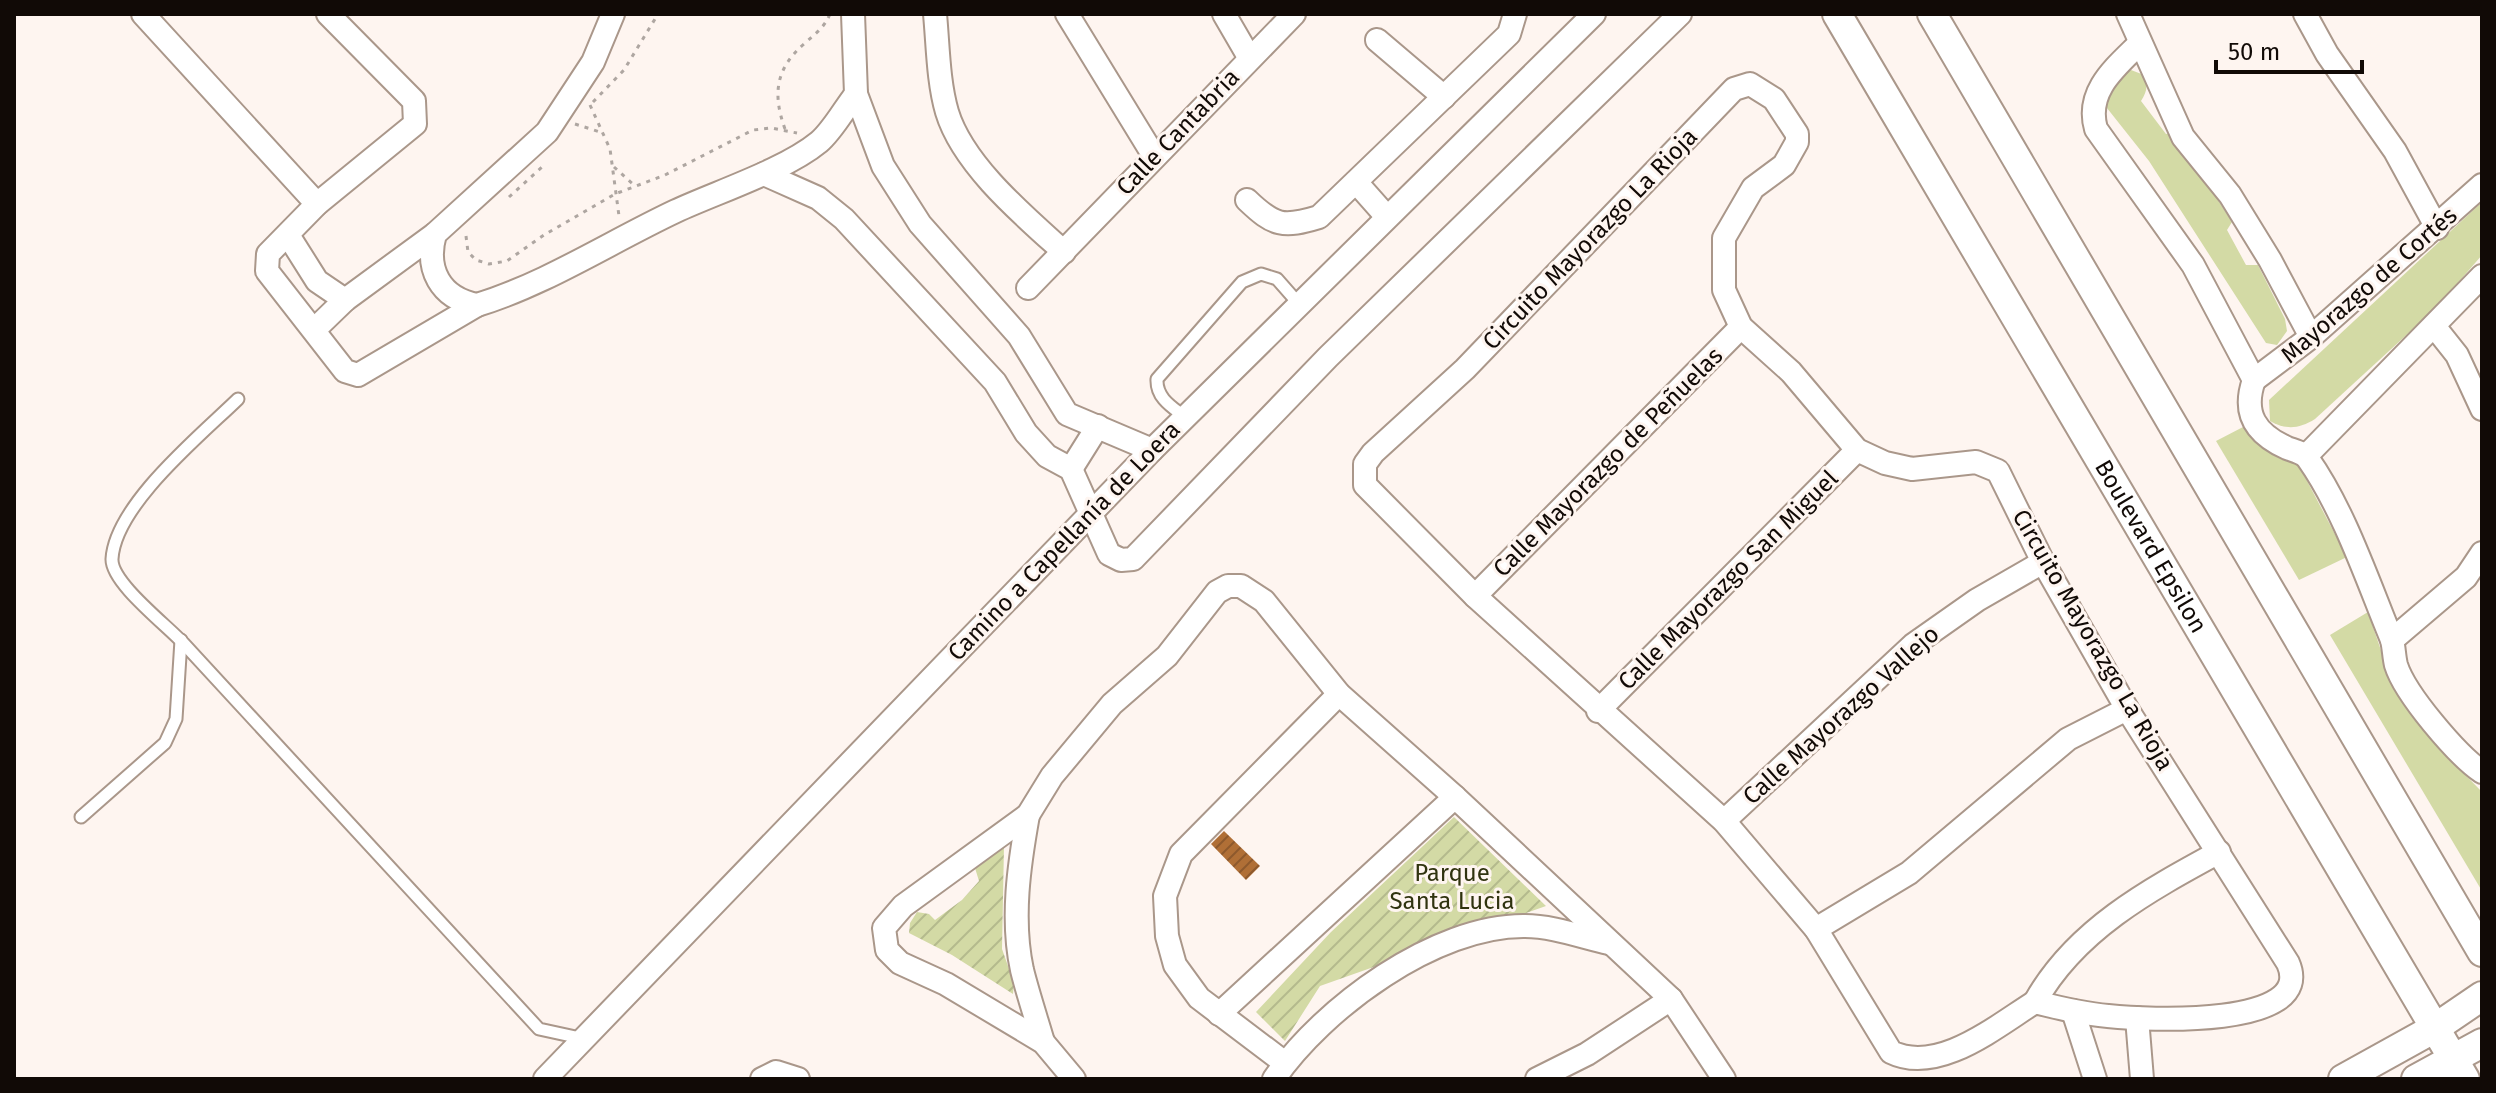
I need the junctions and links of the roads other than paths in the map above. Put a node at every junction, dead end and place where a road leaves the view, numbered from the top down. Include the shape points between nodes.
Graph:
1 (143, 14) edge
2 (328, 14) edge
3 (613, 14) edge
4 (853, 14) edge
5 (935, 14) edge
6 (1067, 14) edge
7 (1224, 14) edge
8 (1294, 14) edge
9 (1515, 14) edge
10 (1594, 14) edge
11 (1680, 14) edge
12 (1837, 14) edge
13 (1932, 14) edge
14 (2128, 14) edge
15 (2305, 14) edge
16 (1377, 40) dead end
17 (2140, 43) junction
18 (1249, 57) junction
19 (856, 94) junction
20 (1444, 97) junction
21 (1154, 156) junction
22 (764, 174) junction
23 (1356, 182) junction
24 (2482, 185) edge
25 (1247, 200) dead end
26 (317, 204) junction
27 (1387, 217) junction
28 (2437, 228) junction
29 (435, 234) junction
30 (288, 235) junction
31 (1064, 252) junction
32 (2482, 276) edge
33 (1028, 288) dead end
34 (345, 300) junction
35 (1299, 304) junction
36 (477, 305) junction
37 (2434, 326) junction
38 (1741, 327) junction
39 (314, 330) junction
40 (2311, 337) junction
41 (2254, 380) junction
42 (238, 399) dead end
43 (2482, 409) edge
44 (1185, 417) junction
45 (1098, 426) junction
46 (1152, 450) junction
47 (1857, 450) junction
48 (2306, 456) junction
49 (1071, 469) junction
50 (1089, 515) junction
51 (2482, 553) edge
52 (2043, 562) junction
53 (1475, 596) junction
54 (181, 640) junction
55 (2392, 640) junction
56 (1339, 694) junction
57 (2127, 709) junction
58 (1598, 711) junction
59 (2482, 772) edge
60 (1455, 797) junction
61 (1028, 815) junction
62 (81, 817) dead end
63 (1724, 821) junction
64 (2219, 852) junction
65 (1816, 929) junction
66 (1610, 944) junction
67 (2482, 952) edge
68 (2482, 996) edge
69 (1671, 999) junction
70 (2035, 1002) junction
71 (2073, 1011) junction
72 (1219, 1014) junction
73 (2137, 1018) junction
74 (2435, 1028) junction
75 (586, 1039) junction
76 (1043, 1042) junction
77 (2482, 1043) edge
78 (2460, 1069) edge
79 (1280, 1071) edge
80 (545, 1079) edge
81 (762, 1079) edge
82 (798, 1079) edge
83 (1074, 1079) edge
84 (1537, 1079) edge
85 (1724, 1079) edge
86 (2095, 1079) edge
87 (2142, 1079) edge
88 (2343, 1079) edge
89 (2416, 1079) edge

1 - 26 street
2 - 26 street via 414,101 415,124
3 - 29 street via 593,62 547,132
4 - 19 street
5 - 31 street via 953,127 988,178
6 - 21 street
7 - 18 street
8 - 18 street, Calle Cantabria
9 - 20 street via 1509,34
10 - 27 street, Camino a Capellanía de Loera
11 - 50 street via 1328,357 1138,557 1121,560 1109,554
12 - 74 street, Boulevard Epsilon
13 - 67 street
14 - 17 street
15 - 28 street via 2395,151
16 - 20 street
17 - 40 street via 2183,137 2230,195
17 - 41 street via 2106,75 2093,105 2096,129 2193,265
18 - 21 street, Calle Cantabria
19 - 22 street via 819,142
19 - 45 street via 883,166 920,224 1019,336 1067,414
20 - 23 street
21 - 31 street, Calle Cantabria
22 - 36 street
22 - 49 street via 818,198 844,219 995,382 1036,444
23 - 25 street via 1319,217 1293,225 1268,220
23 - 27 street
24 - 28 street, Mayorazgo de Cortés
26 - 30 street
27 - 35 street, Camino a Capellanía de Loera
28 - 40 street, Mayorazgo de Cortés
29 - 34 street
29 - 36 street via 431,261 445,291
30 - 34 street via 317,281
30 - 39 street via 268,254 267,271
31 - 33 street, Calle Cantabria
32 - 37 street
34 - 39 street
35 - 44 street, Camino a Capellanía de Loera
35 - 44 lane via 1277,279 1261,274 1242,282 1157,379 1163,399
36 - 39 street via 358,375 345,371
37 - 43 street via 2457,355
37 - 48 street
38 - 47 street, Circuito Mayorazgo La Rioja via 1791,372
38 - 53 street, Calle Mayorazgo de Peñuelas
38 - 53 street, Circuito Mayorazgo La Rioja via 1724,290 1724,238 1744,199 1784,165 1797,142 1774,99 1750,84 1734,89 1465,369 1365,464 1371,495
40 - 41 street, Mayorazgo de Cortés
41 - 48 street via 2251,419 2269,438
42 - 54 lane via 136,505 116,540 116,576
44 - 46 street, Camino a Capellanía de Loera
45 - 46 street
45 - 49 street
46 - 50 street, Camino a Capellanía de Loera
47 - 52 street, Circuito Mayorazgo La Rioja via 1912,469 1976,462 1992,466
47 - 58 street, Calle Mayorazgo San Miguel
48 - 55 street
49 - 50 street
50 - 75 street, Camino a Capellanía de Loera
51 - 55 street via 2466,577
52 - 57 street, Circuito Mayorazgo La Rioja
52 - 63 street, Calle Mayorazgo Vallejo via 1913,645
53 - 58 street, Circuito Mayorazgo La Rioja
54 - 62 lane via 176,719 165,743
54 - 75 lane via 539,1029
55 - 59 street via 2406,684 2467,761
56 - 60 street
56 - 61 street via 1264,601 1248,588 1228,586 1217,592 1167,656 1112,704 1052,776
56 - 72 street via 1181,854 1168,881 1167,936 1175,965 1199,998
57 - 64 street, Circuito Mayorazgo La Rioja
57 - 65 street via 2068,739 1909,873
58 - 63 street, Circuito Mayorazgo La Rioja
60 - 66 street
60 - 72 street
61 - 76 street via 1017,913 1021,968
61 - 76 street via 903,906 884,928 883,939 900,963
63 - 65 street, Circuito Mayorazgo La Rioja
64 - 70 street, Circuito Mayorazgo La Rioja via 2112,916 2064,959
64 - 73 street, Circuito Mayorazgo La Rioja via 2288,963 2293,987 2275,1004 2258,1009 2182,1019
65 - 70 street, Circuito Mayorazgo La Rioja via 1886,1045 1905,1059 1943,1055
66 - 69 street
66 - 79 street via 1521,926 1456,940 1414,958 1367,988
68 - 74 street
69 - 84 street via 1587,1054
69 - 85 street
70 - 71 street, Circuito Mayorazgo La Rioja
71 - 73 street, Circuito Mayorazgo La Rioja
71 - 86 street
72 - 79 street
73 - 87 street
74 - 78 street, Boulevard Epsilon
74 - 88 street
75 - 80 street, Camino a Capellanía de Loera
76 - 83 street
77 - 78 street
78 - 89 street
81 - 82 street via 776,1072

